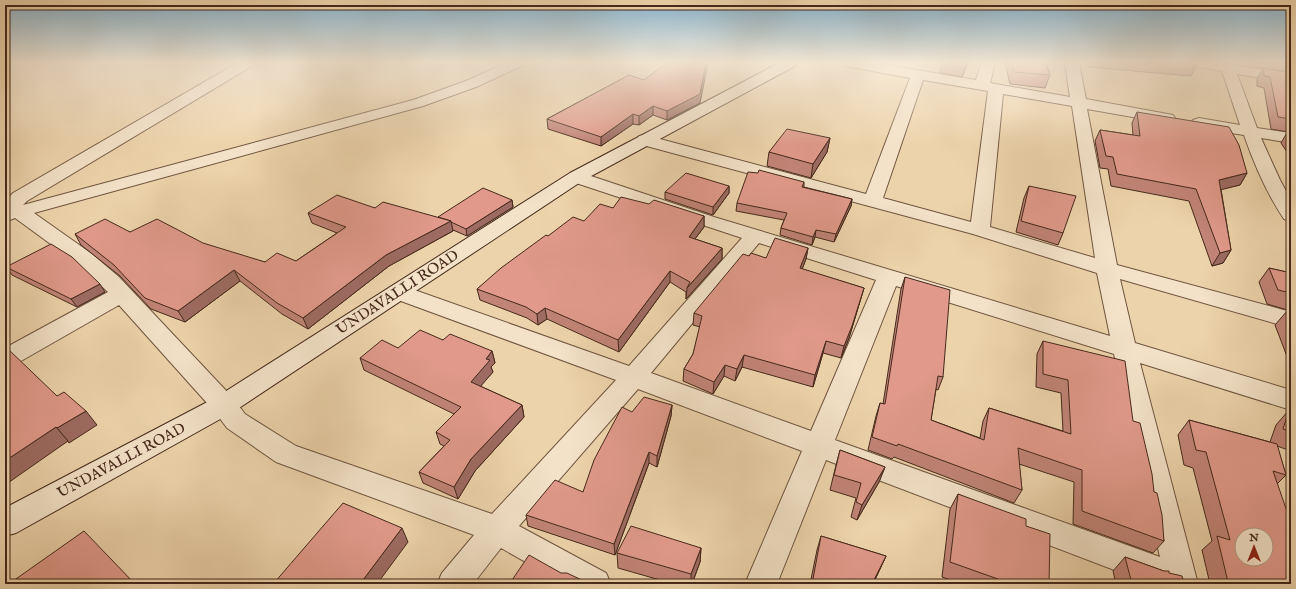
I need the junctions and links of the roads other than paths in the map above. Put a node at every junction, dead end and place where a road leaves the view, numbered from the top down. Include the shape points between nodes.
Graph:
1 (200, 90) edge
2 (453, 90) edge
3 (738, 90) edge
4 (912, 90) edge
5 (989, 90) edge
6 (1008, 90) edge
7 (1075, 90) edge
8 (1236, 90) edge
9 (1077, 103) junction
10 (1250, 131) junction
11 (1291, 138) edge
12 (645, 140) junction
13 (576, 177) junction
14 (873, 201) junction
15 (1288, 206) edge
16 (12, 214) edge
17 (980, 230) junction
18 (754, 235) junction
19 (1107, 269) junction
20 (889, 276) junction
21 (398, 292) junction
22 (122, 294) junction
23 (1291, 320) edge
24 (1124, 348) junction
25 (5, 359) edge
26 (634, 376) junction
27 (1291, 400) edge
28 (224, 404) junction
29 (819, 445) junction
30 (5, 523) edge
31 (497, 530) junction
32 (1181, 582) edge
33 (453, 584) edge
34 (595, 584) edge
35 (761, 584) edge

1 - 16 street via 20,197 9,208
2 - 16 street via 418,103
3 - 12 street, UNDAVALLI ROAD
4 - 14 street
5 - 17 street
6 - 9 street
7 - 9 street
8 - 10 street
9 - 10 street
9 - 19 street
10 - 11 street
10 - 15 street
12 - 13 street, UNDAVALLI ROAD
12 - 14 street
13 - 18 street
13 - 21 street, UNDAVALLI ROAD
14 - 17 street
16 - 22 street via 85,259
17 - 19 street
18 - 20 street
18 - 26 street
19 - 23 street
19 - 24 street
20 - 24 street
20 - 29 street
21 - 26 street
21 - 28 street, UNDAVALLI ROAD
22 - 25 street
22 - 28 street
24 - 27 street
24 - 32 street
26 - 29 street
26 - 31 street
28 - 30 street, UNDAVALLI ROAD
28 - 31 street via 236,420 286,454
29 - 32 street
29 - 35 street
31 - 33 street
31 - 34 street

